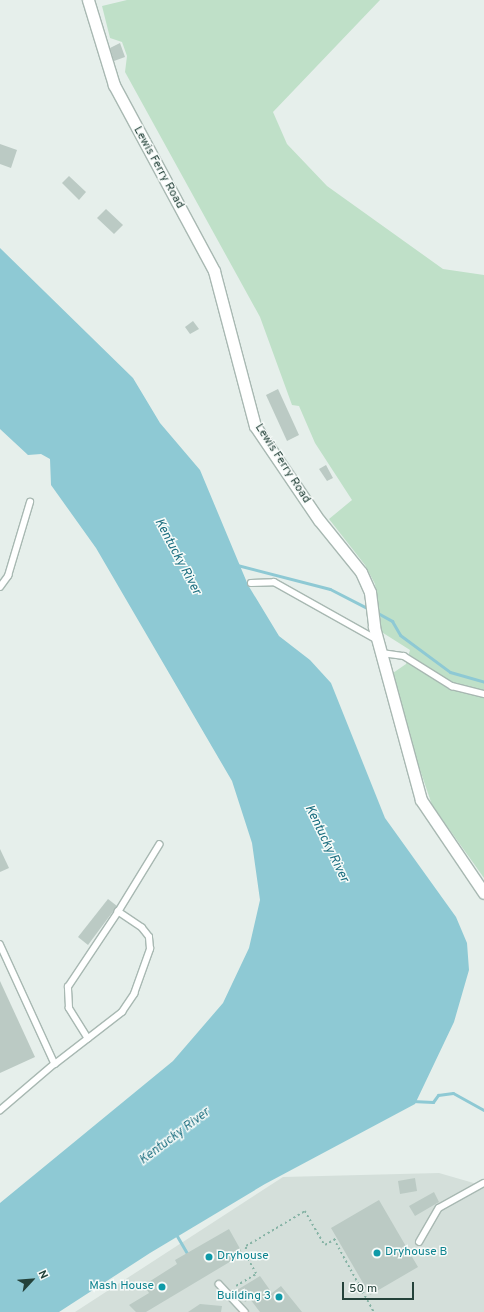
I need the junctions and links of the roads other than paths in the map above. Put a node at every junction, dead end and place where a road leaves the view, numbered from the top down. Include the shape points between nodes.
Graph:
1 (88, 0) edge
2 (30, 502) dead end
3 (251, 584) dead end
4 (0, 587) edge
5 (378, 640) junction
6 (382, 653) junction
7 (484, 694) edge
8 (158, 845) dead end
9 (484, 893) edge
10 (118, 912) junction
11 (0, 944) edge
12 (88, 1038) junction
13 (55, 1064) junction
14 (1, 1108) edge
15 (484, 1183) edge
16 (418, 1242) dead end
17 (219, 1284) dead end
18 (245, 1312) edge

1 - 5 street, Lewis Ferry Road via 114,85 214,271 255,426 319,520 361,572 370,592
2 - 4 lane via 8,576
3 - 5 lane via 274,582
5 - 6 street, Lewis Ferry Road
6 - 7 lane via 404,656 452,686
6 - 9 street, Lewis Ferry Road via 421,800
8 - 10 lane
10 - 12 lane via 68,987 69,1008
10 - 12 lane via 142,928 148,937 150,949 134,994 122,1012
11 - 13 lane
12 - 13 lane
13 - 14 lane
15 - 16 lane via 439,1208
17 - 18 lane

